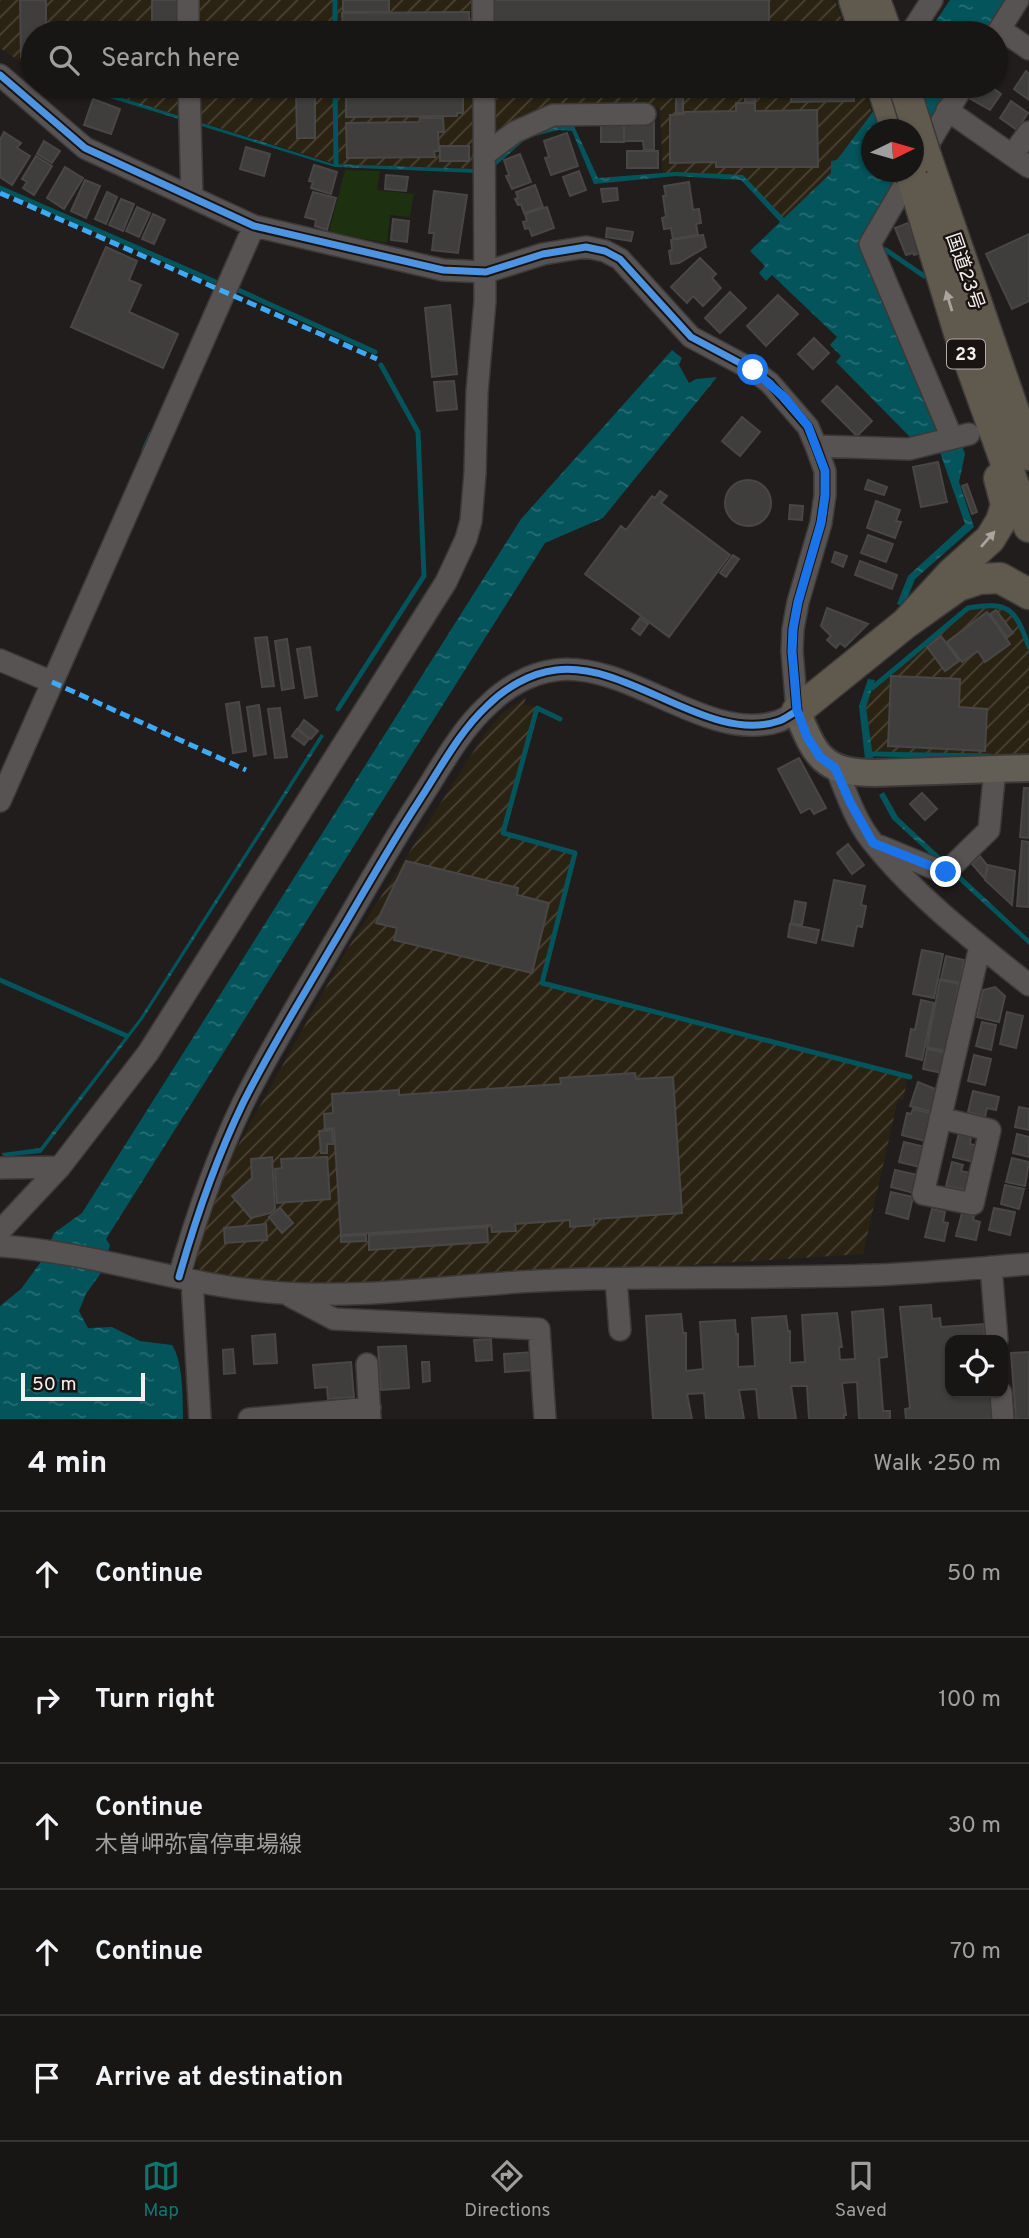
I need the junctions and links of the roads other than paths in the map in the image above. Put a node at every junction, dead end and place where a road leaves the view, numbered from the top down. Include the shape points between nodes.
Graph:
1 (188, 0) edge
2 (483, 0) edge
3 (853, 0) edge
4 (875, 0) edge
5 (932, 0) edge
6 (1018, 0) edge
7 (188, 21) edge
8 (483, 21) edge
9 (860, 21) edge
10 (891, 21) edge
11 (910, 21) edge
12 (1005, 21) edge
13 (1008, 37) edge
14 (1029, 49) edge
15 (0, 75) edge
16 (21, 93) edge
17 (27, 98) edge
18 (189, 98) edge
19 (484, 98) edge
20 (886, 98) edge
21 (906, 98) edge
22 (955, 98) edge
23 (947, 110) junction
24 (645, 114) dead end
25 (892, 119) edge
26 (908, 119) edge
27 (1029, 132) edge
28 (924, 152) edge
29 (1021, 161) edge
30 (484, 163) junction
31 (907, 182) edge
32 (920, 182) edge
33 (191, 197) junction
34 (254, 226) junction
35 (486, 272) junction
36 (971, 328) junction
37 (1029, 418) edge
38 (817, 446) junction
39 (1029, 455) edge
40 (1029, 527) edge
41 (1029, 594) edge
42 (906, 623) junction
43 (0, 660) edge
44 (52, 682) junction
45 (797, 710) junction
46 (835, 768) junction
47 (1029, 768) edge
48 (995, 769) junction
49 (0, 801) edge
50 (873, 843) junction
51 (980, 946) junction
52 (1029, 985) edge
53 (940, 1118) dead end
54 (60, 1167) junction
55 (0, 1168) edge
56 (0, 1231) edge
57 (0, 1246) edge
58 (1029, 1264) edge
59 (991, 1267) junction
60 (186, 1279) junction
61 (615, 1280) junction
62 (285, 1293) junction
63 (620, 1330) dead end
64 (997, 1335) edge
65 (367, 1364) dead end
66 (1001, 1398) edge
67 (370, 1414) edge
68 (200, 1419) edge
69 (250, 1419) edge
70 (259, 1419) edge
71 (545, 1419) edge
72 (1003, 1419) edge

1 - 7 street
2 - 8 street
3 - 9 highway
4 - 10 highway
5 - 11 street
6 - 12 street
13 - 14 street
15 - 16 street
17 - 33 street via 85,148
18 - 33 street
19 - 30 street
20 - 25 highway
21 - 26 highway, 国道23号 / 23, bridge
22 - 23 street
23 - 28 street
23 - 29 street
24 - 30 street via 553,114 514,132
27 - 29 street
30 - 35 street
31 - 38 street via 870,244 950,439 909,449
32 - 36 highway, 国道23号 / 23
33 - 34 street
34 - 35 street via 443,270
34 - 44 street
35 - 38 street via 563,249 605,251 633,272 691,337 770,383 808,426
35 - 54 street via 471,521 457,561 148,1054
36 - 37 highway, 23
36 - 39 highway, 国道23号 / 23
36 - 40 highway, 国道23号 / 23
42 -> 36 highway, 23 via 990,539 1006,505
38 - 45 street via 825,471 825,495 793,629
41 - 42 highway, 23 via 1000,578 979,579 958,586
42 - 45 highway, 23
43 - 44 street
44 - 49 street
45 - 46 main road via 820,757
45 - 60 street via 780,721 760,725 719,721 619,680 575,668 530,677 485,707 392,842 275,1042 243,1104 196,1217
46 - 48 main road via 855,773
46 - 50 street
47 - 48 main road
48 - 50 street via 989,830 950,868
50 - 51 street via 902,876
51 - 52 street
51 - 53 street
54 - 55 street
54 - 56 street
57 - 60 street
58 - 59 street
59 - 61 street via 876,1275
59 - 64 street
60 - 62 street
60 - 68 street
61 - 62 street
61 - 63 street
62 - 71 street via 334,1319 539,1329
65 - 67 street
66 - 72 street
67 - 70 street
69 - 70 street

